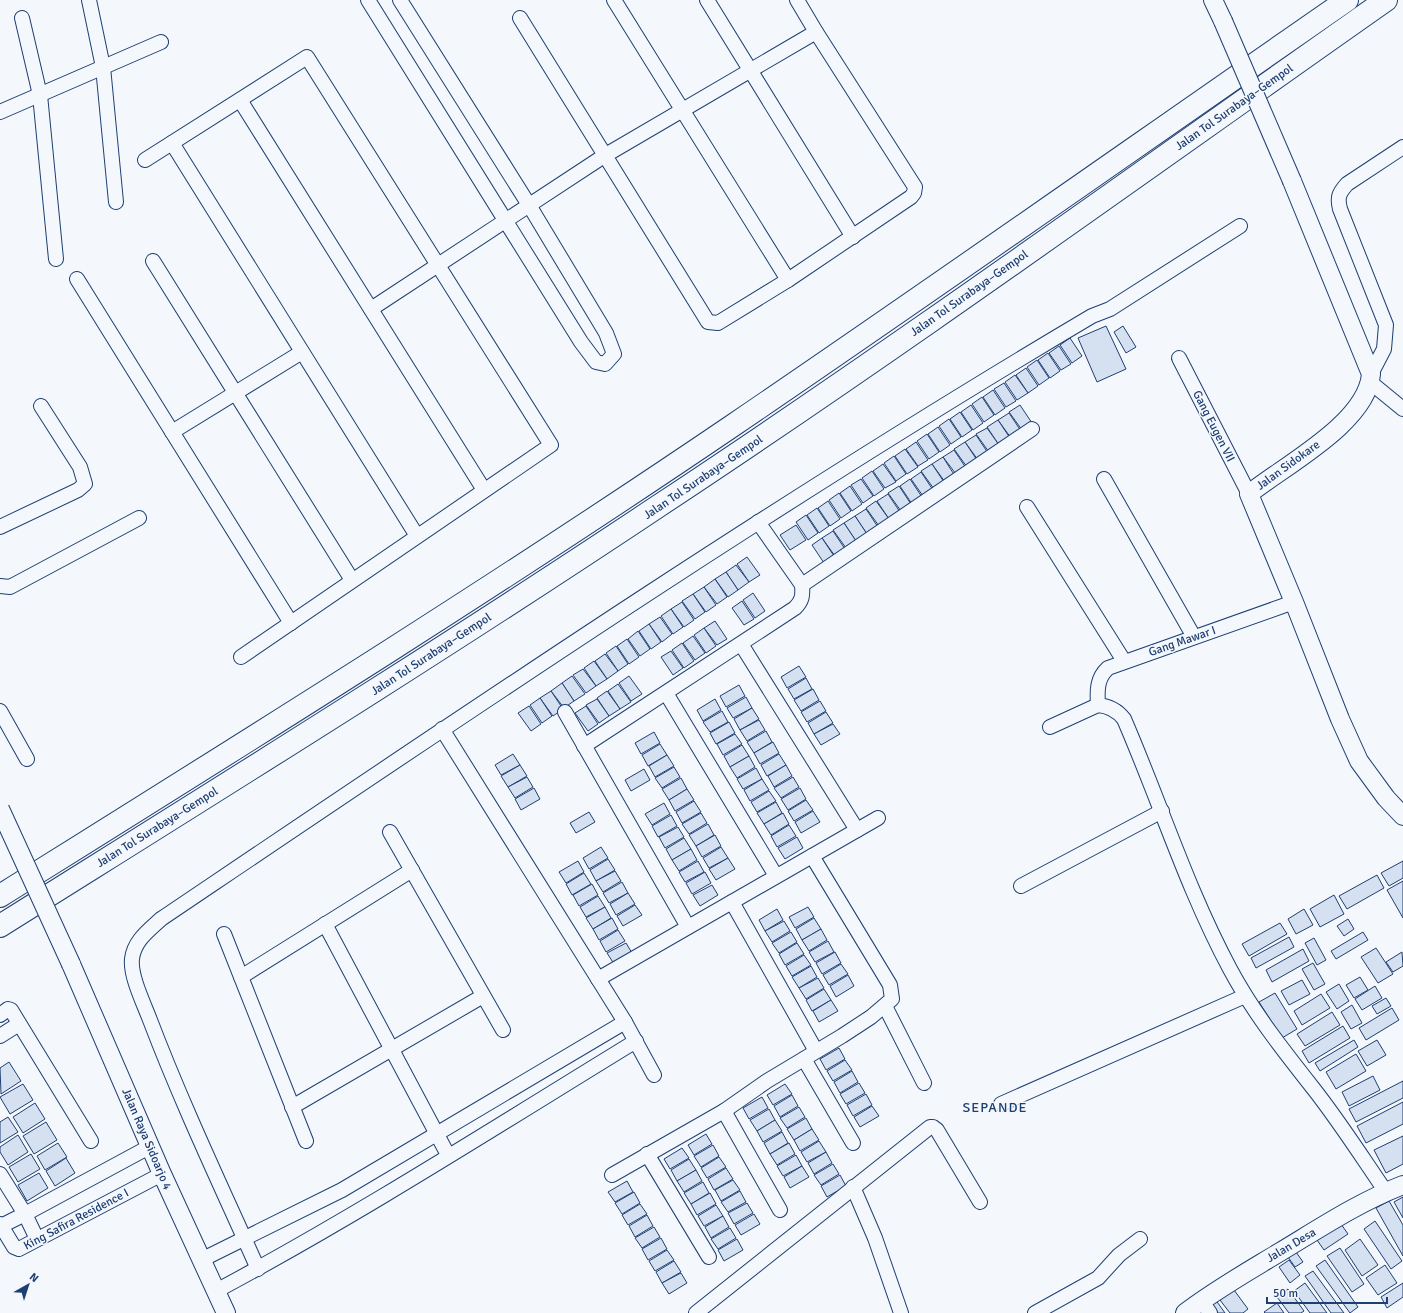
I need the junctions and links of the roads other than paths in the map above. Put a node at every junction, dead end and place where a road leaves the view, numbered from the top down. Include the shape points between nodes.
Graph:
1 (89, 0) edge
2 (368, 0) edge
3 (400, 0) edge
4 (614, 0) edge
5 (707, 0) edge
6 (797, 0) edge
7 (1213, 0) edge
8 (1347, 0) edge
9 (1386, 0) edge
10 (22, 18) dead end
11 (520, 18) dead end
12 (816, 32) junction
13 (161, 42) dead end
14 (103, 67) junction
15 (750, 70) junction
16 (40, 95) junction
17 (240, 100) junction
18 (683, 110) junction
19 (0, 112) edge
20 (172, 143) junction
21 (1403, 146) edge
22 (604, 156) junction
23 (145, 160) dead end
24 (116, 202) dead end
25 (529, 205) junction
26 (506, 221) junction
27 (1240, 226) dead end
28 (852, 237) junction
29 (56, 259) dead end
30 (153, 261) dead end
31 (438, 265) junction
32 (77, 279) dead end
33 (788, 280) junction
34 (371, 309) junction
35 (302, 352) junction
36 (1179, 358) dead end
37 (1370, 378) junction
38 (235, 393) junction
39 (42, 406) dead end
40 (1403, 409) edge
41 (1032, 429) dead end
42 (172, 432) junction
43 (1104, 478) dead end
44 (484, 490) junction
45 (1249, 494) junction
46 (1027, 507) dead end
47 (139, 518) dead end
48 (758, 522) junction
49 (0, 527) edge
50 (417, 536) junction
51 (352, 580) junction
52 (802, 585) junction
53 (0, 586) edge
54 (1294, 602) junction
55 (291, 623) junction
56 (1194, 637) junction
57 (741, 644) junction
58 (241, 657) dead end
59 (1124, 661) junction
60 (666, 693) junction
61 (1098, 705) junction
62 (0, 711) edge
63 (565, 712) dead end
64 (1050, 727) dead end
65 (442, 729) junction
66 (584, 746) junction
67 (27, 759) dead end
68 (0, 809) edge
69 (1162, 810) junction
70 (1403, 816) edge
71 (878, 818) dead end
72 (857, 830) junction
73 (390, 832) dead end
74 (812, 856) junction
75 (412, 870) junction
76 (776, 876) junction
77 (1021, 886) dead end
78 (0, 896) edge
79 (732, 902) junction
80 (325, 924) junction
81 (0, 926) edge
82 (688, 927) junction
83 (224, 934) dead end
84 (242, 977) junction
85 (598, 979) junction
86 (483, 996) junction
87 (1245, 996) junction
88 (885, 1006) junction
89 (0, 1014) edge
90 (625, 1022) junction
91 (19, 1024) junction
92 (503, 1030) dead end
93 (0, 1036) edge
94 (636, 1041) junction
95 (392, 1048) junction
96 (816, 1051) junction
97 (804, 1060) junction
98 (654, 1075) dead end
99 (924, 1083) dead end
100 (1001, 1104) dead end
101 (292, 1107) junction
102 (724, 1111) junction
103 (436, 1134) junction
104 (91, 1141) dead end
105 (306, 1141) dead end
106 (852, 1143) dead end
107 (151, 1146) junction
108 (646, 1154) junction
109 (448, 1155) junction
110 (0, 1174) edge
111 (162, 1174) junction
112 (612, 1175) dead end
113 (1403, 1185) edge
114 (853, 1186) junction
115 (1386, 1192) junction
116 (980, 1202) dead end
117 (780, 1210) dead end
118 (25, 1214) junction
119 (0, 1225) edge
120 (244, 1238) junction
121 (37, 1239) junction
122 (1135, 1242) dead end
123 (709, 1257) dead end
124 (201, 1260) junction
125 (258, 1268) junction
126 (216, 1291) junction
127 (1206, 1306) edge
128 (226, 1313) edge
129 (696, 1313) edge
130 (901, 1313) edge
131 (1035, 1313) edge
132 (1185, 1313) edge

1 - 14 street
2 - 26 street
3 - 25 street
4 - 18 street
5 - 15 street
6 - 12 street
7 - 37 street, bridge via 1292,181
8 - 78 highway, Jalan Tol Surabaya–Gempol via 732,426 570,535 379,659
9 - 81 highway, Jalan Tol Surabaya–Gempol via 880,356 667,501 320,726
10 - 16 street
11 - 22 street
12 - 15 street
12 - 28 street via 915,187 911,197
13 - 14 street
14 - 16 street
14 - 24 street
15 - 18 street
15 - 28 street
16 - 19 street
16 - 29 street
17 - 20 street
17 - 31 street via 307,57
17 - 34 street
18 - 22 street
18 - 33 street
20 - 23 street
20 - 35 street
21 - 37 street via 1347,184 1337,199 1386,326 1384,349
22 - 25 street
22 - 33 street via 708,322 718,323
25 - 26 street
25 - 26 street via 606,333 614,354 606,364 596,362 581,342
26 - 31 street
27 - 48 street via 1110,309 1092,316 965,391
28 - 33 street
30 - 38 street
31 - 34 street
31 - 44 street via 551,445
32 - 42 street
34 - 44 street
35 - 38 street
35 - 50 street
36 - 45 street, Gang Eugen VII
37 - 40 street
37 - 45 street, Jalan Sidokare via 1362,399 1350,418
38 - 42 street
38 - 51 street
39 - 49 street via 80,467 85,484
41 - 52 street
42 - 55 street
43 - 56 street
44 - 50 street
45 - 54 street, Jalan Sidokare
46 - 59 street
47 - 53 street via 10,587
48 - 52 street
48 - 65 street
50 - 51 street
51 - 55 street
52 - 57 street via 801,602 795,608
54 - 56 street, Gang Mawar I
54 - 70 street, Jalan Sidokare via 1359,761 1386,798
55 - 58 street
56 - 59 street, Gang Mawar I
57 - 60 street
57 - 72 street
59 - 61 street, Gang Mawar I via 1101,674 1097,694
60 - 66 street
60 - 76 street
61 - 64 street
61 - 69 street via 1118,712 1124,719
62 - 67 street
63 - 66 street
65 - 85 street
65 - 120 street via 161,919 140,938 134,948 131,961 151,1024
66 - 82 street
68 - 107 street, Jalan Raya Sidoarjo 4, bridge
69 - 77 street
69 - 87 street via 1210,929
71 - 72 street
72 - 74 street
73 - 75 street
74 - 76 street
74 - 88 street via 890,985 892,998
75 - 80 street
75 - 86 street
76 - 79 street
79 - 82 street
79 - 96 street
80 - 84 street
80 - 95 street
82 - 85 street
83 - 84 street
84 - 101 street
85 - 90 street
86 - 92 street
86 - 95 street
87 - 100 street
87 - 115 street
88 - 96 street
88 - 99 street
89 - 91 street via 10,1009
90 - 94 street
90 - 103 street
91 - 93 street
91 - 104 street
94 - 98 street
94 - 109 street
95 - 101 street
95 - 103 street
96 - 97 street
97 - 102 street via 767,1081
97 - 106 street
101 - 105 street
102 - 108 street
102 - 117 street
103 - 109 street
103 - 120 street via 342,1190
107 - 111 street, Jalan Raya Sidoarjo 4
107 - 118 street
108 - 112 street
108 - 123 street
109 - 125 street via 387,1194
110 - 118 street
111 - 121 street, King Safira Residence I
111 - 124 street, Jalan Raya Sidoarjo 4
113 - 115 street, Jalan Desa
114 - 116 street via 933,1127
114 - 129 street
114 - 130 street via 875,1238
115 - 127 street, Jalan Desa via 1331,1221
118 - 119 street
118 - 121 street
119 - 121 street, King Safira Residence I via 17,1249
120 - 124 street
120 - 125 street
122 - 131 street via 1098,1278
124 - 126 street, Jalan Raya Sidoarjo 4
125 - 126 street
126 - 128 street, Jalan Raya Sidoarjo 4
127 - 132 street, Jalan Desa

